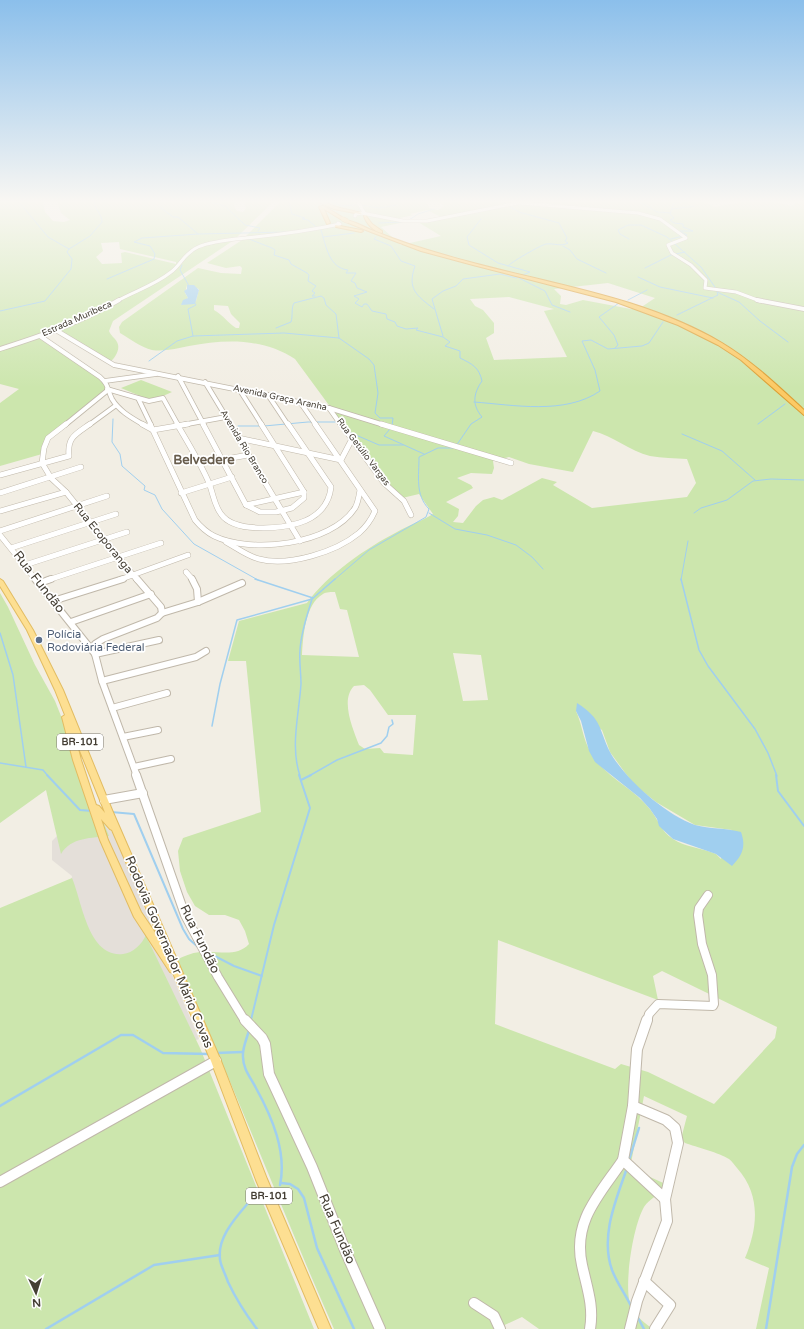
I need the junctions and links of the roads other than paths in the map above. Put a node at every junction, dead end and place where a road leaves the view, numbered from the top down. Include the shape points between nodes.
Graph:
1 (178, 264) edge
2 (471, 264) edge
3 (482, 264) edge
4 (691, 264) edge
5 (804, 309) edge
6 (54, 329) junction
7 (40, 336) junction
8 (0, 349) edge
9 (161, 373) junction
10 (178, 376) junction
11 (104, 382) junction
12 (205, 382) junction
13 (239, 389) junction
14 (107, 390) junction
15 (268, 395) junction
16 (138, 398) junction
17 (300, 402) junction
18 (115, 406) junction
19 (804, 407) edge
20 (329, 408) junction
21 (804, 413) edge
22 (226, 417) junction
23 (202, 422) junction
24 (178, 426) junction
25 (153, 430) junction
26 (238, 438) junction
27 (352, 439) junction
28 (274, 446) junction
29 (309, 453) junction
30 (248, 455) junction
31 (221, 460) junction
32 (341, 460) junction
33 (42, 463) junction
34 (511, 463) dead end
35 (81, 467) dead end
36 (0, 475) edge
37 (232, 477) junction
38 (51, 478) junction
39 (209, 484) junction
40 (360, 490) junction
41 (66, 492) junction
42 (304, 492) junction
43 (0, 493) edge
44 (181, 493) junction
45 (107, 496) dead end
46 (275, 498) junction
47 (246, 505) junction
48 (78, 506) junction
49 (0, 511) edge
50 (282, 511) junction
51 (116, 514) dead end
52 (412, 515) dead end
53 (90, 524) junction
54 (291, 526) junction
55 (0, 531) edge
56 (127, 532) dead end
57 (0, 535) edge
58 (219, 538) junction
59 (102, 540) junction
60 (300, 541) junction
61 (161, 542) dead end
62 (11, 548) junction
63 (188, 555) dead end
64 (117, 557) junction
65 (26, 565) junction
66 (186, 572) dead end
67 (133, 576) junction
68 (0, 581) edge
69 (40, 583) junction
70 (242, 583) dead end
71 (151, 594) junction
72 (54, 601) junction
73 (198, 602) junction
74 (162, 613) junction
75 (71, 622) junction
76 (159, 640) dead end
77 (206, 651) dead end
78 (94, 652) junction
79 (102, 681) junction
80 (59, 690) junction
81 (167, 693) dead end
82 (112, 708) junction
83 (158, 730) dead end
84 (123, 737) junction
85 (171, 759) dead end
86 (134, 767) junction
87 (89, 793) junction
88 (144, 793) junction
89 (104, 800) junction
90 (117, 831) junction
91 (708, 895) dead end
92 (182, 983) junction
93 (216, 1061) junction
94 (633, 1106) junction
95 (623, 1160) junction
96 (0, 1182) edge
97 (665, 1199) junction
98 (644, 1281) junction
99 (474, 1303) dead end
100 (325, 1329) edge
101 (380, 1329) edge
102 (500, 1329) edge
103 (590, 1329) edge
104 (630, 1329) edge
105 (655, 1329) edge

1 - 6 street, Estrada Muribeca via 173,271 152,285 131,293 102,310
2 - 21 highway via 619,301 674,321 743,359 763,374
3 - 19 highway via 617,298 674,318 709,334 744,355 769,374
4 - 5 street via 706,280 706,288 736,292 760,301
6 - 7 street, Estrada Muribeca
6 - 9 street, Avenida Graça Aranha via 114,365
7 - 8 street, Estrada Muribeca
7 - 11 street
9 - 10 street, Avenida Graça Aranha
9 - 11 street
10 - 12 street, Avenida Graça Aranha
10 - 23 street
11 - 14 street
12 - 13 street, Avenida Graça Aranha
12 - 22 street, Avenida Rio Branco
13 - 15 street, Avenida Graça Aranha
13 - 28 street
14 - 16 street
14 - 18 street
14 - 33 street via 48,438
15 - 17 street, Avenida Graça Aranha
15 - 29 street
16 - 24 street via 152,401 163,398
16 - 25 street
17 - 20 street, Avenida Graça Aranha
17 - 32 street
18 - 25 street
18 - 33 street via 72,437 68,448 69,456
20 - 27 street, Rua Getúlio Vargas
20 - 34 street, Avenida Graça Aranha
22 - 23 street
22 - 26 street, Avenida Rio Branco
23 - 24 street
23 - 31 street
24 - 25 street
24 - 39 street
25 - 44 street
26 - 28 street
26 - 30 street, Avenida Rio Branco
27 - 32 street
27 - 52 street, Rua Getúlio Vargas via 384,483 404,501
28 - 29 street
28 - 42 street
29 - 32 street
29 - 54 street via 331,487 331,492 319,514
30 - 31 street
30 - 46 street, Avenida Rio Branco
31 - 37 street
32 - 40 street
33 - 36 street
33 - 38 street, Rua Ecoporanga
35 - 38 street
37 - 39 street
37 - 47 street
38 - 41 street, Rua Ecoporanga
38 - 43 street
39 - 44 street
39 - 54 street via 221,515 228,520 257,528
40 - 58 street via 375,511 366,528 346,541 312,555 284,561 266,561 256,559
40 - 60 street via 356,507 345,520
41 - 48 street, Rua Ecoporanga
41 - 49 street
42 - 46 street
42 - 50 street via 300,504
44 - 58 street via 195,520
45 - 48 street
46 - 47 street
46 - 50 street, Avenida Rio Branco
47 - 50 street via 261,512
48 - 53 street, Rua Ecoporanga
48 - 55 street
50 - 54 street, Avenida Rio Branco
51 - 53 street
53 - 59 street, Rua Ecoporanga
53 - 62 street
54 - 60 street, Avenida Rio Branco
56 - 59 street
57 - 62 street, Rua Fundão
58 - 60 street via 256,544
59 - 64 street, Rua Ecoporanga
59 - 65 street
61 - 64 street
62 - 65 street, Rua Fundão
63 - 67 street
64 - 67 street, Rua Ecoporanga
64 - 69 street
65 - 69 street, Rua Fundão
66 - 73 street via 198,590
67 - 71 street, Rua Ecoporanga
67 - 72 street
68 - 80 main road, Rodovia Governador Mário Covas / BR-101 via 30,630
69 - 72 street, Rua Fundão
70 - 73 street
71 - 74 street, Rua Ecoporanga via 162,607
71 - 75 street
72 - 75 street, Rua Fundão
73 - 74 street
74 - 78 street via 157,618 103,639 95,644
75 - 78 street, Rua Fundão
76 - 78 street
77 - 79 street via 196,657
78 - 79 street, Rua Fundão
79 - 82 street, Rua Fundão
80 - 87 main road via 77,760
80 - 89 main road, Rodovia Governador Mário Covas / BR-101
81 - 82 street
82 - 84 street, Rua Fundão
83 - 84 street
84 - 86 street, Rua Fundão
85 - 86 street
86 - 88 street, Rua Fundão
87 - 90 main road via 99,812
87 - 92 main road via 104,840 137,914
88 - 89 street
88 - 101 street, Rua Fundão via 185,915 247,1024 265,1044 269,1074 312,1167
89 - 90 main road, Rodovia Governador Mário Covas / BR-101
90 - 92 main road, Rodovia Governador Mário Covas / BR-101
91 - 94 street via 698,915 702,944 712,975 714,1004 713,1006 668,1003 654,1007 637,1048
92 - 93 main road, Rodovia Governador Mário Covas / BR-101
93 - 96 street
93 - 100 main road, Rodovia Governador Mário Covas / BR-101 via 262,1180
94 - 95 street
94 - 97 street via 666,1120 673,1125 676,1132 678,1143
95 - 97 street
95 - 103 street via 591,1208 581,1229 580,1257 593,1314
97 - 98 street via 667,1220
98 - 104 street
98 - 105 street via 670,1305
99 - 102 street via 494,1315

